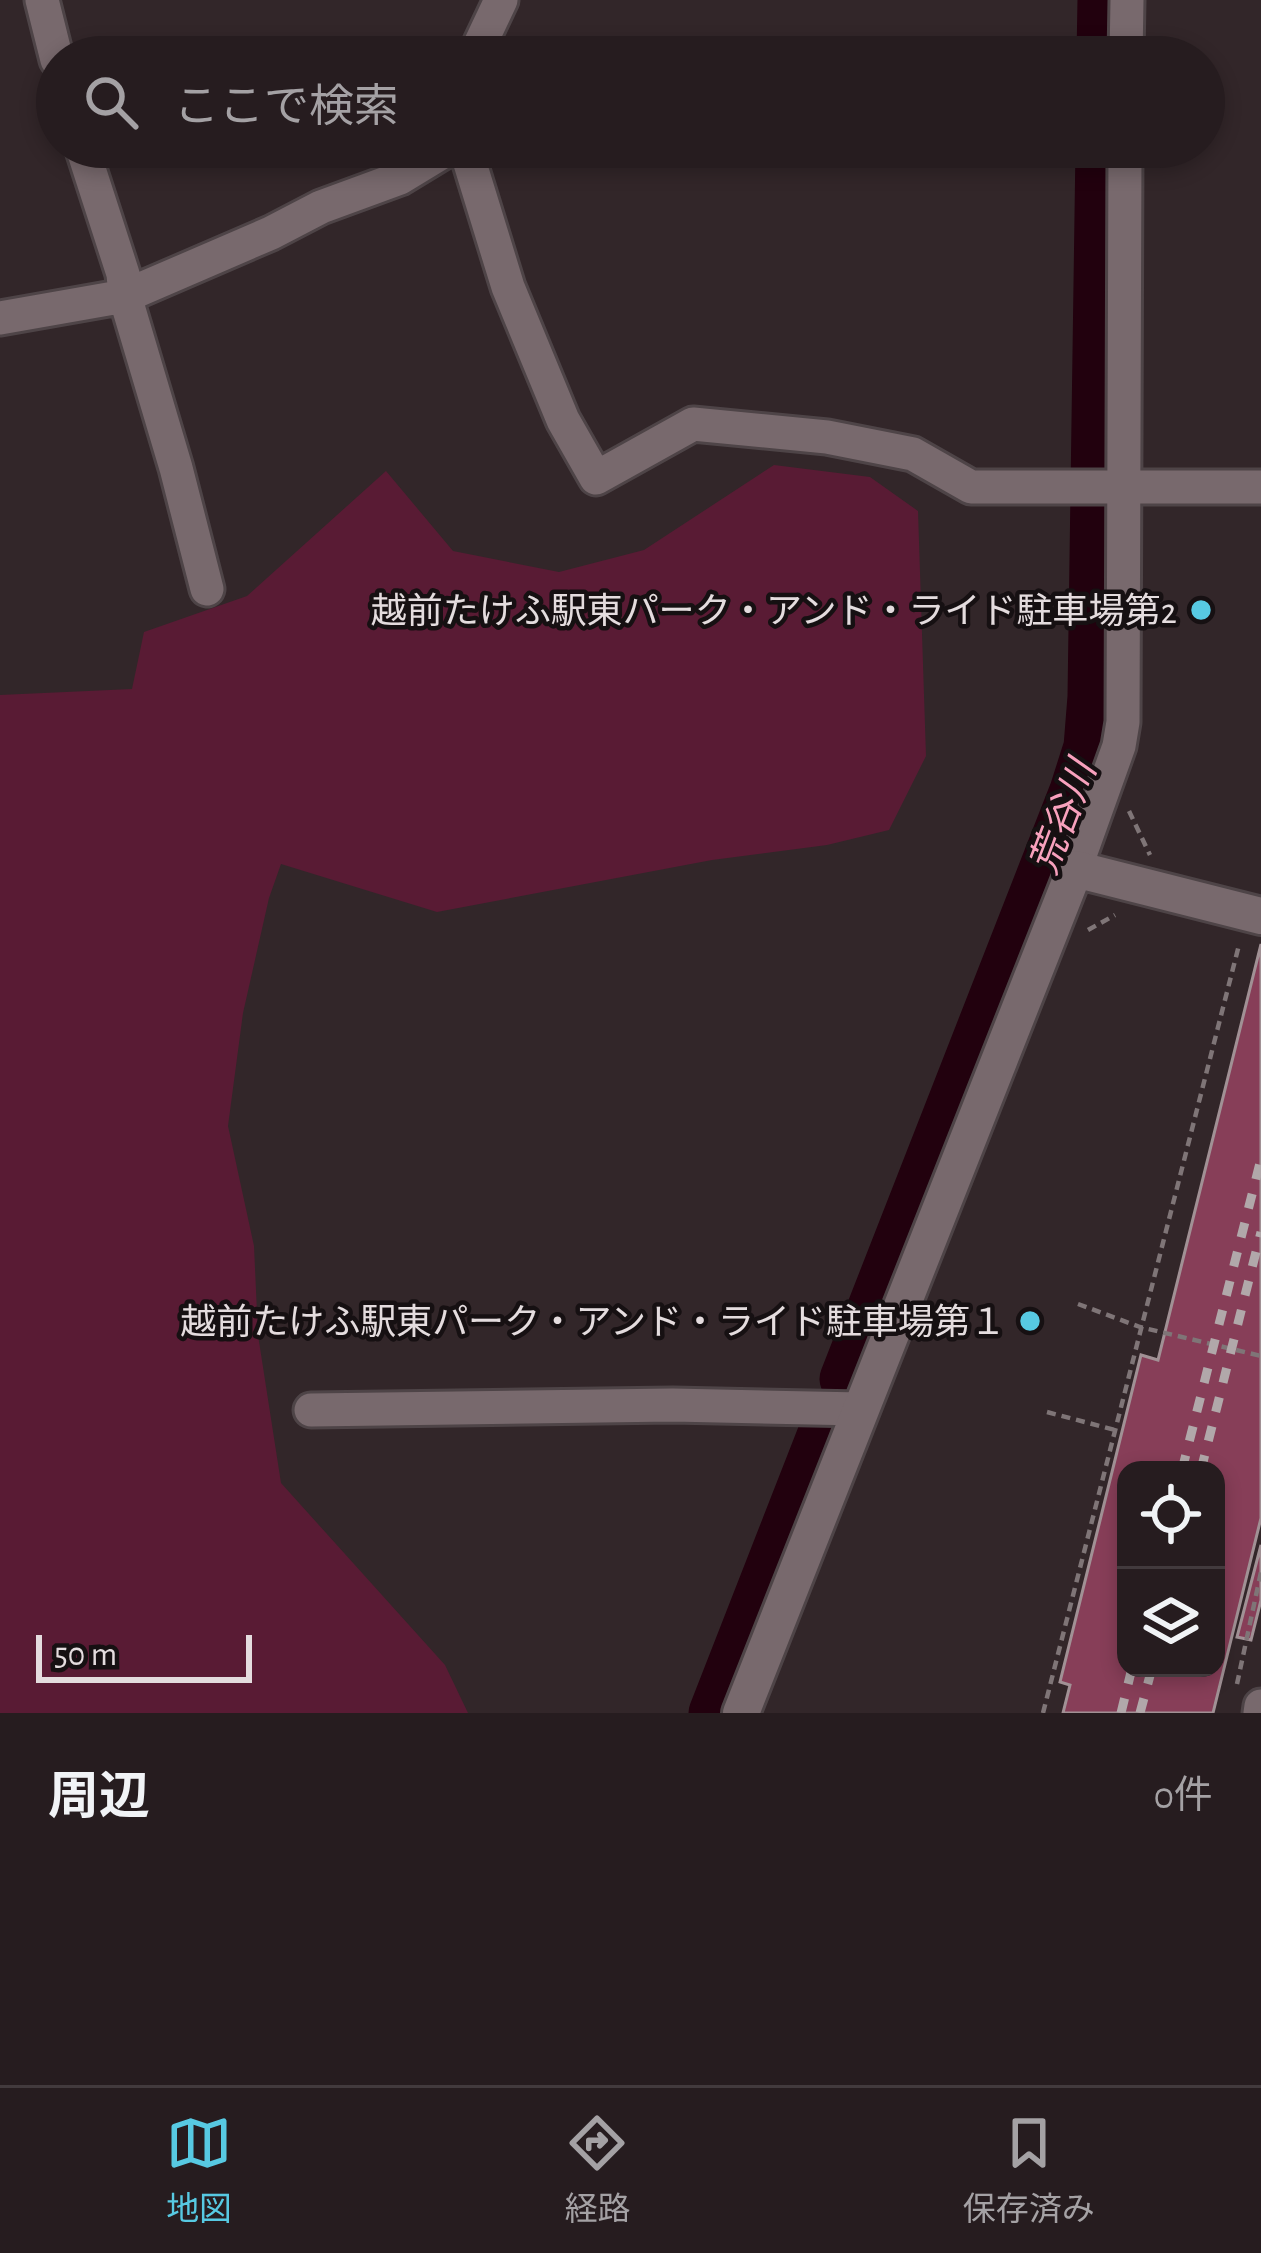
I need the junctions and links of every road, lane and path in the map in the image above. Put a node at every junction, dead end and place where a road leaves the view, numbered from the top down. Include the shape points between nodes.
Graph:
1 (42, 0) edge
2 (501, 0) edge
3 (1127, 0) edge
4 (51, 36) edge
5 (484, 36) edge
6 (1126, 36) edge
7 (89, 168) edge
8 (416, 168) edge
9 (471, 168) edge
10 (1124, 168) edge
11 (125, 296) junction
12 (0, 318) edge
13 (1102, 487) junction
14 (1261, 487) edge
15 (207, 589) dead end
16 (1124, 799) dead end
17 (1150, 855) dead end
18 (1076, 869) junction
19 (1251, 924) edge
20 (1078, 1304) dead end
21 (1140, 1327) junction
22 (1219, 1347) junction
23 (1261, 1356) edge
24 (1216, 1357) dead end
25 (852, 1409) junction
26 (311, 1410) dead end
27 (1047, 1412) dead end
28 (1115, 1430) junction
29 (1261, 1572) edge
30 (1252, 1704) edge
31 (741, 1713) edge
32 (1043, 1713) edge

1 - 4 street
2 - 5 street
3 - 6 street
7 - 11 street
8 - 11 street
9 - 13 street via 508,287 596,478 693,424 913,454 971,487
10 - 13 street
11 - 12 street
11 - 15 street
13 - 14 street
13 - 18 street via 1124,722
16 - 17 path
18 - 19 street
18 - 25 street via 937,1223
19 - 21 path
20 - 21 path
21 - 22 path
21 - 28 path
22 - 23 path
22 - 24 path
25 - 26 street
25 - 31 street
27 - 28 path
28 - 32 path
29 - 30 path

